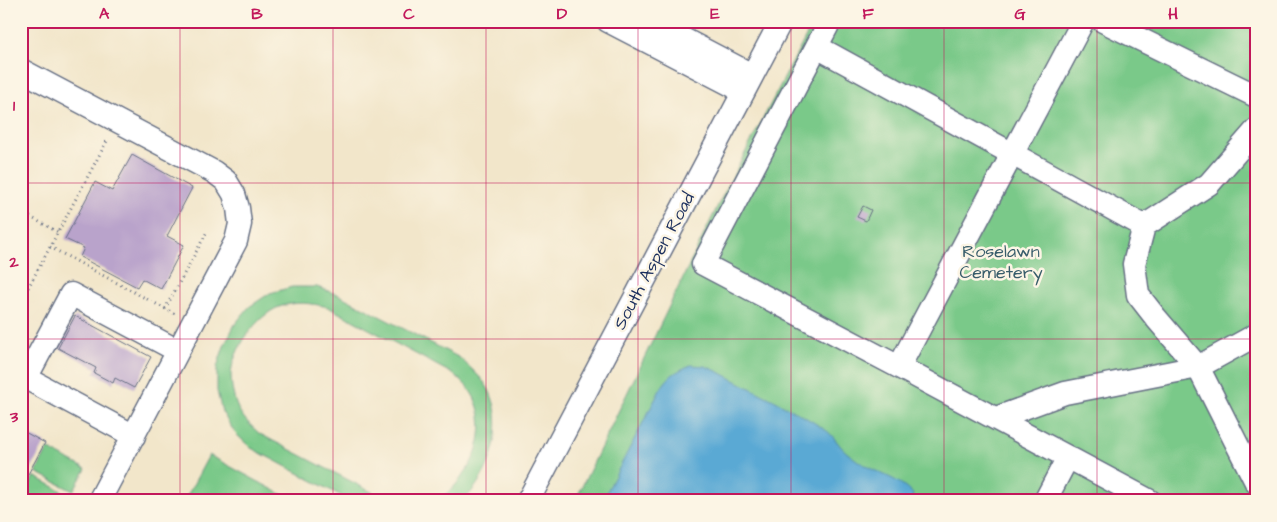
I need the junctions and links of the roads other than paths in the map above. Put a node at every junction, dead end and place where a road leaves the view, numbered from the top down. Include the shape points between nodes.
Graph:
1 (608, 21) edge
2 (650, 21) edge
3 (781, 21) edge
4 (830, 21) edge
5 (1083, 21) edge
6 (1103, 21) edge
7 (816, 47) junction
8 (21, 70) edge
9 (748, 83) junction
10 (1256, 96) edge
11 (1256, 130) edge
12 (1013, 154) junction
13 (1144, 226) junction
14 (1256, 335) edge
15 (178, 351) junction
16 (899, 367) junction
17 (1198, 367) junction
18 (996, 418) junction
19 (134, 436) junction
20 (1068, 457) junction
21 (1256, 482) edge
22 (99, 501) edge
23 (528, 501) edge
24 (1045, 501) edge
25 (1150, 501) edge

1 - 9 street
2 - 9 street
3 - 9 street, South Aspen Road
4 - 7 street
5 - 12 street
6 - 10 street
7 - 12 street
7 - 16 street via 703,264
8 - 15 street via 214,172 226,181 234,194 240,224 236,241
9 - 23 street, South Aspen Road
11 - 13 street via 1209,184
12 - 13 street
12 - 16 street
13 - 17 street via 1134,264 1138,295
14 - 17 street
15 - 19 street
15 - 19 street via 71,294 26,378
16 - 18 street
17 - 18 street via 1066,393
17 - 21 street
18 - 20 street
19 - 22 street
20 - 24 street
20 - 25 street

